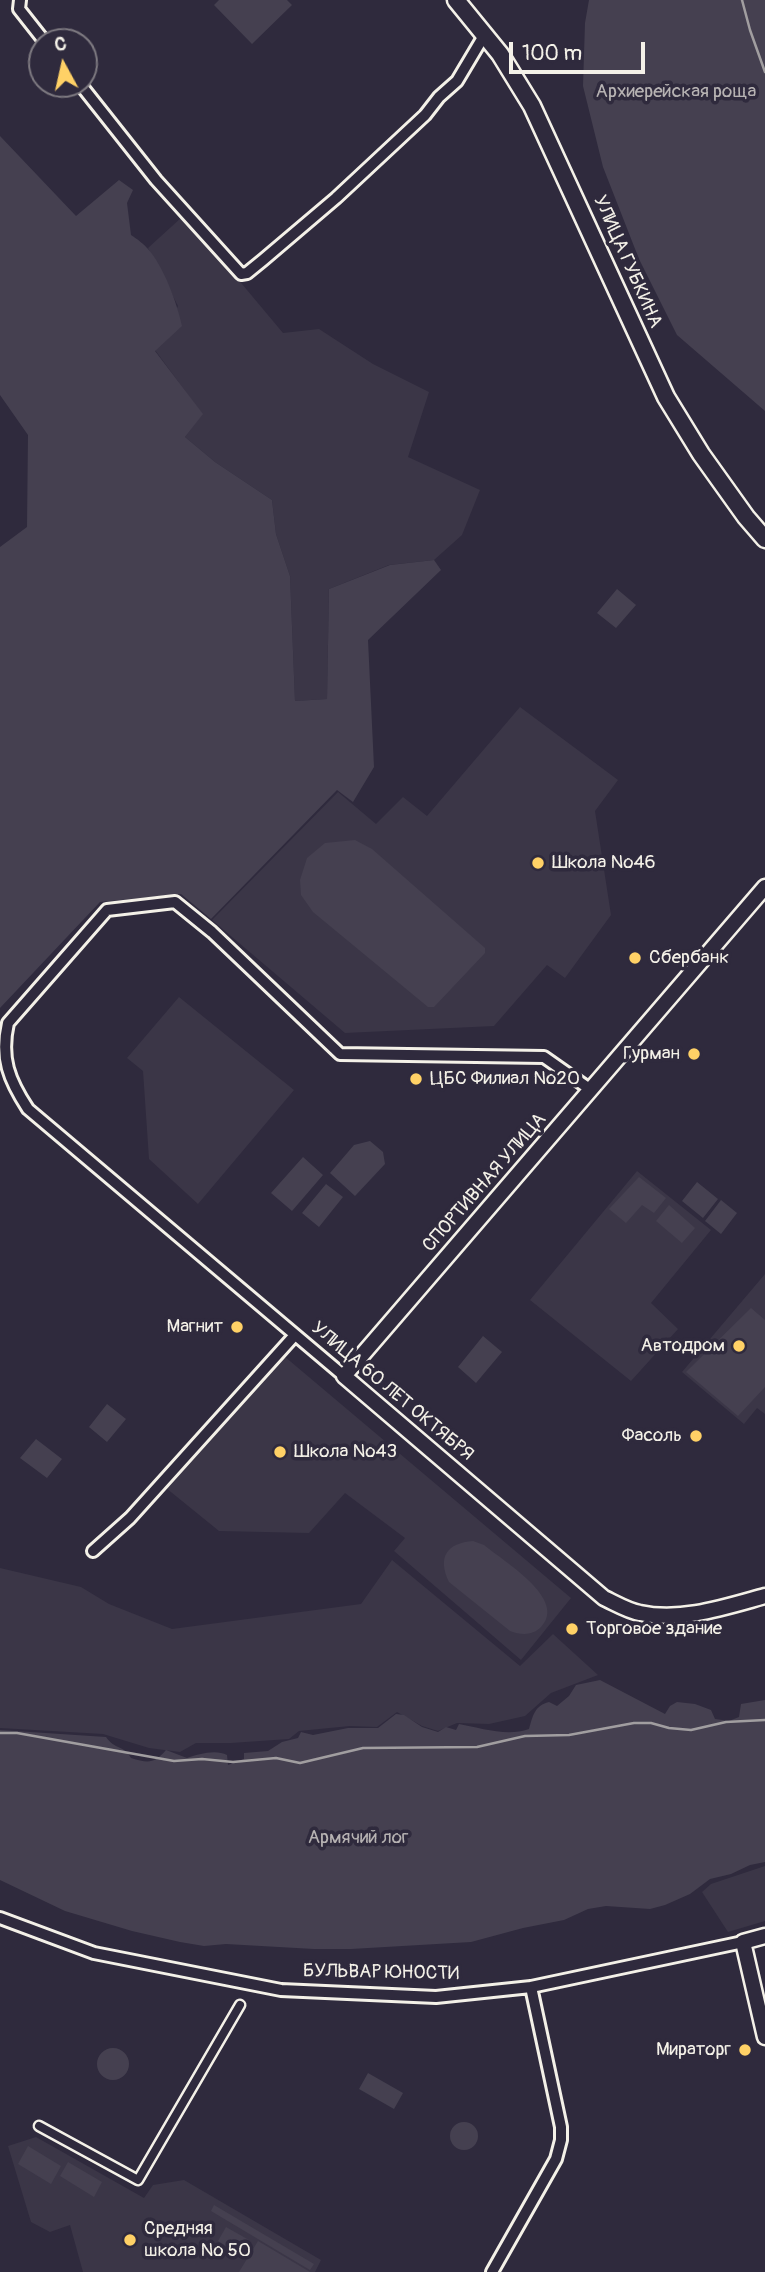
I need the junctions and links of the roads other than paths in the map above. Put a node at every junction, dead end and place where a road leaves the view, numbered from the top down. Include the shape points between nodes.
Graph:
1 (20, 0) edge
2 (456, 0) edge
3 (34, 28) edge
4 (485, 34) junction
5 (91, 98) edge
6 (765, 539) edge
7 (765, 887) edge
8 (591, 1090) junction
9 (295, 1335) junction
10 (344, 1376) junction
11 (93, 1551) dead end
12 (765, 1596) edge
13 (0, 1918) edge
14 (765, 1936) edge
15 (743, 1942) junction
16 (531, 1987) junction
17 (240, 2005) dead end
18 (765, 2037) edge
19 (39, 2126) dead end
20 (492, 2272) edge

1 - 3 street via 19,9
2 - 4 main road, УЛИЦА ГУБКИНА
4 - 5 street via 457,81 425,115 336,198 241,274 156,180
4 - 6 main road, УЛИЦА ГУБКИНА via 542,125 666,397 701,454
7 - 8 street, СПОРТИВНАЯ УЛИЦА
8 - 9 street, УЛИЦА 60 ЛЕТ ОКТЯБРЯ via 544,1057 340,1054 175,902 107,910 8,1023 5,1056 12,1085 28,1109
8 - 10 street, СПОРТИВНАЯ УЛИЦА
9 - 10 street, УЛИЦА 60 ЛЕТ ОКТЯБРЯ
9 - 11 street via 130,1518
10 - 12 street, УЛИЦА 60 ЛЕТ ОКТЯБРЯ via 604,1598 639,1613 683,1615
13 - 16 street, БУЛЬВАР ЮНОСТИ via 94,1953 281,1990 436,1997
14 - 15 street, БУЛЬВАР ЮНОСТИ
15 - 16 street, БУЛЬВАР ЮНОСТИ
15 - 18 street
16 - 20 street via 561,2140 556,2159
17 - 19 street via 138,2180

